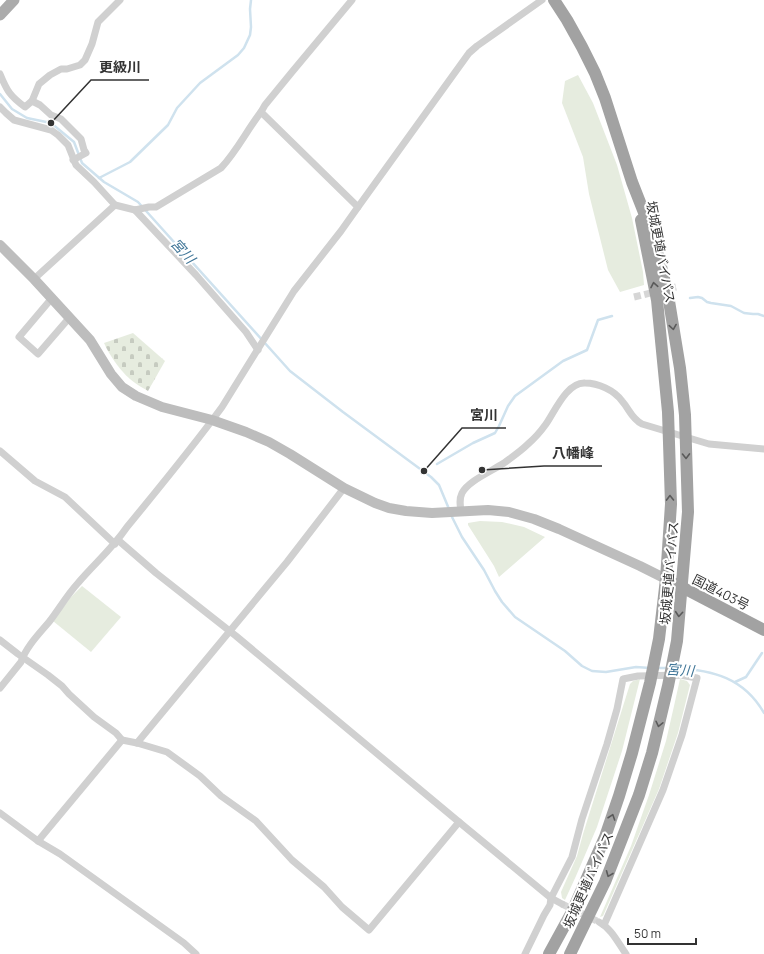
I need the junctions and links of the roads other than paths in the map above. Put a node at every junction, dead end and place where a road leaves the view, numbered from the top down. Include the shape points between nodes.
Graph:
1 (14, 0) edge
2 (120, 0) edge
3 (352, 0) edge
4 (542, 0) edge
5 (554, 0) edge
6 (0, 15) edge
7 (0, 74) edge
8 (32, 101) junction
9 (0, 107) edge
10 (260, 112) junction
11 (74, 160) junction
12 (632, 182) junction
13 (115, 205) junction
14 (358, 206) junction
15 (136, 210) junction
16 (0, 245) edge
17 (34, 279) junction
18 (52, 298) junction
19 (70, 317) junction
20 (259, 348) junction
21 (212, 420) junction
22 (764, 449) edge
23 (0, 451) edge
24 (344, 488) junction
25 (458, 511) junction
26 (116, 542) junction
27 (666, 579) junction
28 (682, 587) junction
29 (764, 630) edge
30 (230, 631) junction
31 (0, 640) edge
32 (23, 657) junction
33 (0, 688) edge
34 (122, 740) junction
35 (137, 743) junction
36 (0, 814) edge
37 (459, 822) junction
38 (38, 841) junction
39 (551, 898) junction
40 (562, 904) tunnel mouth
41 (196, 954) edge
42 (525, 954) edge
43 (549, 954) edge
44 (570, 954) edge
45 (626, 954) edge

1 - 6 main road
2 - 8 street via 98,22 85,60 80,65 61,69 50,75 39,84
3 - 10 street
4 - 14 street via 469,53
5 - 12 highway, 坂城更埴バイパス via 582,47 600,85
7 - 8 street via 15,99 25,107
8 - 11 street via 61,119 76,133 86,153
9 - 11 street via 14,120 51,130 58,135 68,145
10 - 14 street
10 - 15 street via 221,168 156,207
11 - 13 street
27 -> 12 highway, 坂城更埴バイパス via 670,504 668,412 657,300
12 -> 28 highway, 坂城更埴バイパス via 654,238 668,295 680,368 688,512
13 - 15 street
13 - 17 street
14 - 20 street via 294,291
15 - 20 street
16 - 17 main road
17 - 18 main road
18 - 19 main road
18 - 19 street via 19,337 38,354
19 - 21 main road via 90,340 122,387 162,407
20 - 21 street
21 - 24 main road via 269,442
21 - 26 street
22 - 25 street via 709,444 642,424 612,391 583,382 573,386 566,393 546,424 529,444 468,485 460,498
23 - 26 street via 35,480 64,497
24 - 25 main road via 389,508 432,513
24 - 30 street
25 - 27 main road via 509,512 534,519
26 - 30 street
26 - 32 street via 78,583
27 - 28 highway, 国道403号
43 -> 27 highway, 坂城更埴バイパス via 572,912 605,837 619,796 650,683 659,639
28 - 29 highway, 国道403号
28 -> 44 highway, 坂城更埴バイパス via 677,641 652,753 637,802 605,882
30 - 35 street
30 - 37 street
31 - 32 street
32 - 33 street
32 - 34 street via 48,674
34 - 35 street
34 - 38 street
35 - 37 street via 167,752 256,821 292,860 369,930
36 - 38 street
37 - 39 street
38 - 41 street via 60,854
39 - 40 street
39 - 42 street via 550,905
39 - 45 street via 572,857 607,744 623,679 680,675 697,678 682,735 663,790 602,924

